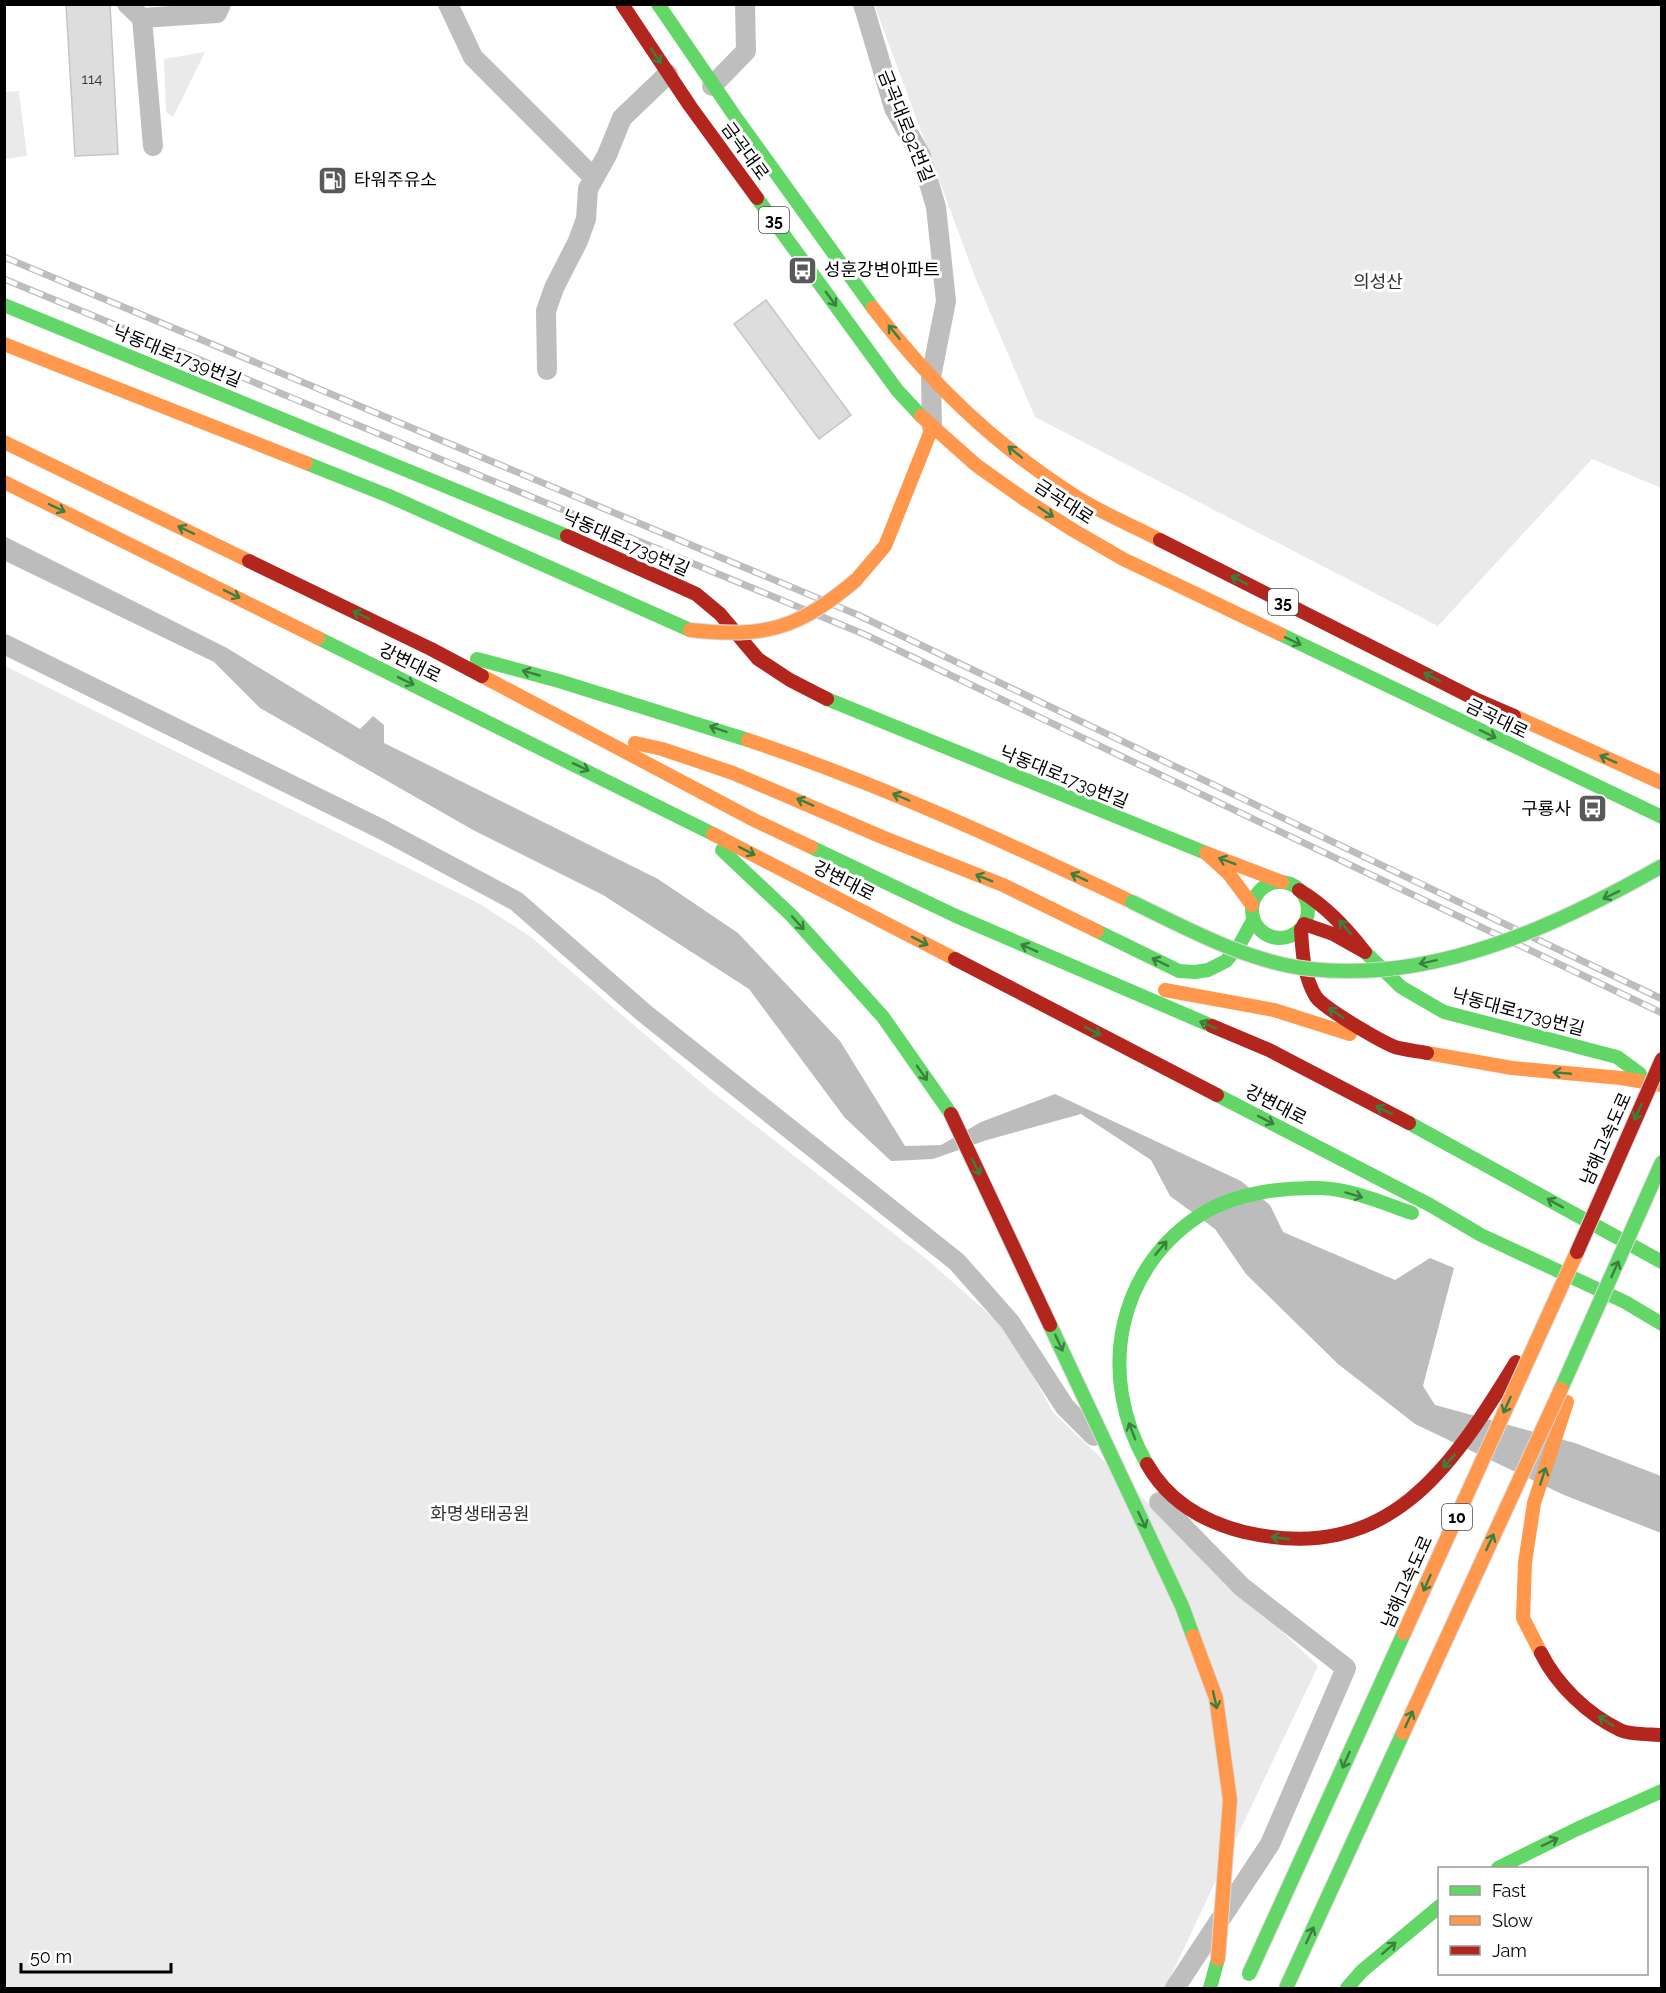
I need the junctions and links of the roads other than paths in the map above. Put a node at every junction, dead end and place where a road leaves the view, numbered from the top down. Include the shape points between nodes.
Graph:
1 (127, 4) edge
2 (221, 4) edge
3 (448, 4) edge
4 (622, 4) edge
5 (657, 4) edge
6 (745, 4) edge
7 (863, 4) edge
8 (142, 18) junction
9 (668, 74) junction
10 (712, 86) junction
11 (153, 146) dead end
12 (593, 177) junction
13 (4, 305) edge
14 (4, 344) edge
15 (547, 370) dead end
16 (932, 377) junction
17 (932, 428) junction
18 (4, 442) edge
19 (4, 482) edge
20 (4, 644) edge
21 (431, 649) junction
22 (587, 732) junction
23 (1662, 783) edge
24 (1662, 818) edge
25 (695, 824) junction
26 (1206, 853) junction
27 (1662, 866) edge
28 (1282, 882) junction
29 (1299, 890) junction
30 (1252, 905) junction
31 (1253, 920) junction
32 (1303, 926) junction
33 (1365, 952) junction
34 (1077, 969) junction
35 (1395, 1047) junction
36 (1662, 1059) edge
37 (1640, 1074) dead end
38 (1662, 1086) edge
39 (1662, 1162) edge
40 (1481, 1235) junction
41 (1662, 1262) edge
42 (1625, 1302) junction
43 (1552, 1308) junction
44 (1593, 1318) junction
45 (1662, 1324) edge
46 (1662, 1340) edge
47 (1662, 1735) edge
48 (1662, 1791) edge
49 (1502, 1867) edge
50 (1438, 1908) edge
51 (1175, 1989) edge
52 (1210, 1989) edge
53 (1242, 1989) edge
54 (1285, 1989) edge
55 (1347, 1989) edge

1 - 8 street
2 - 8 street via 217,13
3 - 12 street via 473,57
4 -> 9 main road, 금곡대로 / 35
5 - 10 main road, 금곡대로 / 35
6 - 10 street via 746,51
7 - 16 street, 금곡대로92번길 via 894,108 921,156 936,207 946,301
8 - 11 street
9 - 12 street via 622,118
9 -> 17 main road, 금곡대로 / 35 via 897,390
16 -> 10 main road, 금곡대로 / 35 via 853,282
12 - 15 street via 586,219 546,311
13 - 26 main road, 낙동대로1739번길 via 529,519 696,594 720,614 758,659 837,704
14 - 17 main road, bridge via 389,496 690,630 723,634 760,633 784,627 823,608 856,580 885,546
16 - 17 street, 금곡대로92번길
23 -> 16 main road, 금곡대로 / 35 via 1477,700 1080,499 970,417
17 -> 24 main road, 금곡대로 / 35 via 982,470 1123,559
21 -> 18 main road, 강변대로
19 -> 25 main road, 강변대로
20 - 51 street via 381,829 516,901 644,1013 957,1262 1010,1322 1065,1407 1242,1587 1346,1668 1270,1844
21 - 22 main road, 강변대로
27 -> 21 main road, bridge via 1531,932 1444,959 1361,971 1311,969 1246,954 1218,943 1001,840 778,750 683,717 528,672
31 -> 22 main road via 1232,957 1215,969 1197,974 1179,971 1003,885 733,773 662,748
34 -> 22 main road, 강변대로 via 754,820
25 -> 40 main road, 강변대로
25 -> 52 main road, bridge via 792,916 883,1017 951,1114 1182,1606 1216,1698 1230,1800 1218,1959
28 -> 26 main road, 낙동대로1739번길
26 - 30 main road via 1229,874
28 - 29 main road
28 - 30 main road via 1264,887
29 - 32 main road via 1308,906
33 -> 29 main road via 1322,903
30 - 31 main road
31 - 32 main road via 1260,931 1275,938 1291,936
32 - 33 main road via 1333,934
35 -> 32 main road via 1334,1013 1317,998 1302,950
33 - 37 main road, 낙동대로1739번길 via 1401,987 1444,1012 1617,1058
34 - 35 main road via 1206,999 1274,1010
41 -> 34 main road, 강변대로 via 1269,1050
38 -> 35 main road via 1621,1078 1512,1068
36 -> 43 main road, 남해고속도로 / 10, bridge
44 -> 39 main road, 10, bridge
40 - 42 main road, 강변대로
43 -> 40 main road, bridge via 1454,1455 1407,1504 1377,1523 1338,1537 1297,1540 1246,1532 1206,1519 1162,1486 1137,1446 1127,1419 1118,1367 1119,1340 1138,1282 1156,1253 1177,1231 1203,1212 1238,1197 1266,1191 1332,1189
42 - 45 main road, 강변대로
42 - 46 main road
43 -> 53 main road, 남해고속도로 / 10, bridge
47 -> 44 main road, bridge via 1622,1731 1580,1704 1547,1665 1523,1618 1525,1563 1534,1503
54 -> 44 main road, 10, bridge
49 -> 48 main road
55 -> 50 main road via 1362,1971

